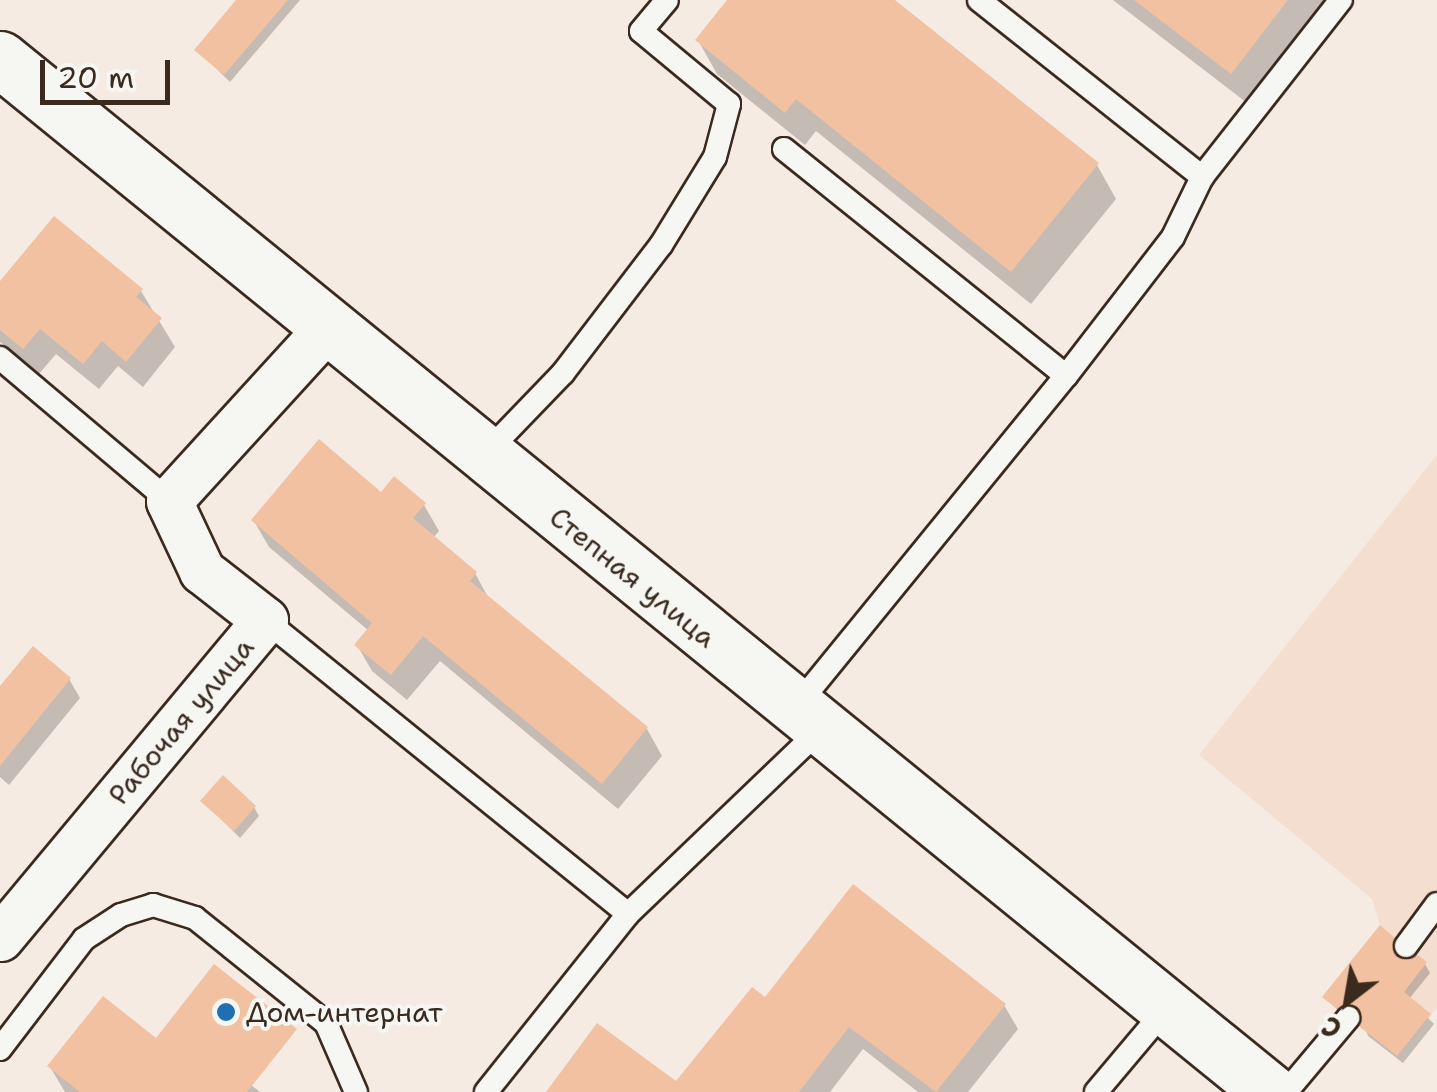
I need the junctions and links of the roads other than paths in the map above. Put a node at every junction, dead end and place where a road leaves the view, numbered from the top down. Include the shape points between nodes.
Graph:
1 (667, 0) edge
2 (980, 0) edge
3 (1341, 0) edge
4 (0, 59) edge
5 (784, 149) dead end
6 (1202, 177) junction
7 (326, 329) junction
8 (0, 358) edge
9 (1066, 376) junction
10 (483, 455) junction
11 (168, 501) junction
12 (265, 620) junction
13 (808, 719) junction
14 (1437, 904) edge
15 (628, 914) junction
16 (0, 938) edge
17 (1406, 946) dead end
18 (1166, 1009) junction
19 (1348, 1018) dead end
20 (0, 1049) edge
21 (356, 1092) edge
22 (486, 1092) edge
23 (1096, 1092) edge
24 (1270, 1092) edge
25 (1286, 1092) edge

1 - 10 lane via 642,32 729,104 715,157 660,245 563,373
2 - 6 lane
3 - 6 lane
4 - 7 street, Степная улица
5 - 9 lane
6 - 9 lane via 1173,236
7 - 10 street, Степная улица
7 - 11 street
8 - 11 lane
9 - 13 lane
10 - 13 street, Степная улица
11 - 12 street, Рабочая улица via 202,571
12 - 15 lane
12 - 16 street, Рабочая улица
13 - 15 lane
13 - 18 street, Степная улица
14 - 17 lane
15 - 22 lane
18 - 23 lane
18 - 24 street, Степная улица
19 - 25 lane
20 - 21 lane via 84,939 121,915 154,905 195,918 326,1023

